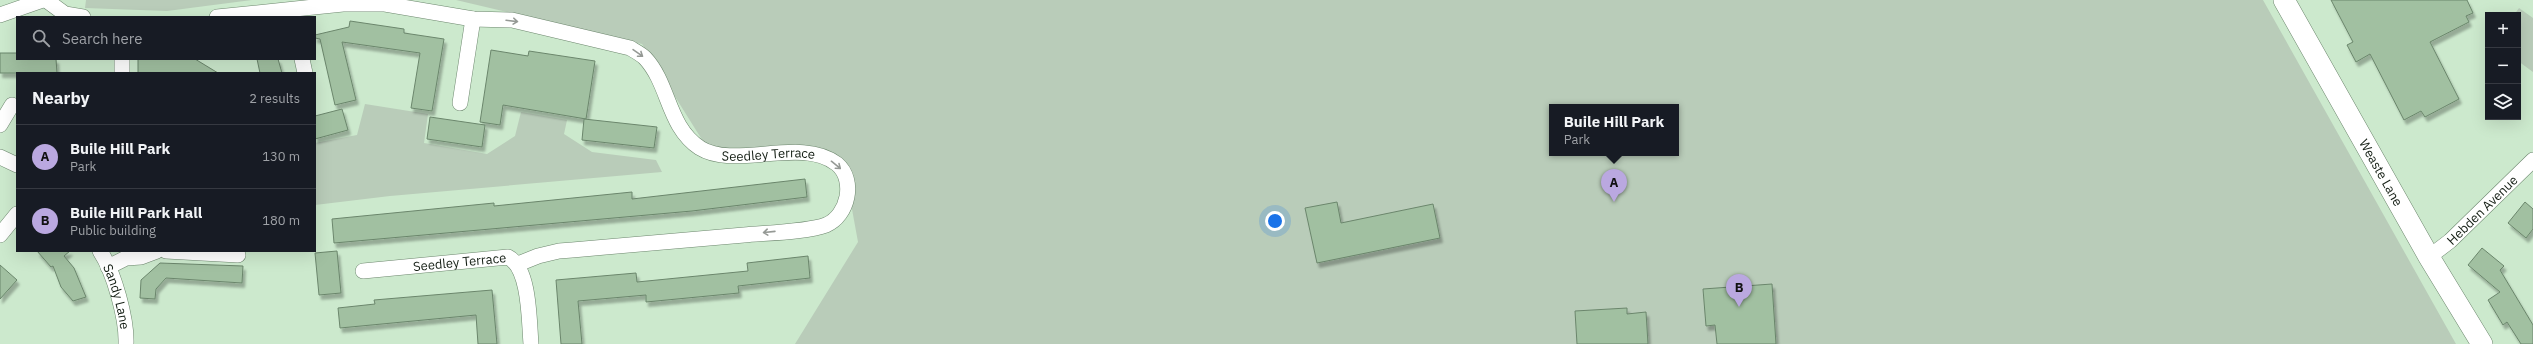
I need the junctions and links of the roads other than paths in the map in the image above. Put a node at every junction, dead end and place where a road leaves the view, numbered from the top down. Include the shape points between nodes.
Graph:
1 (44, 0) edge
2 (2284, 0) edge
3 (293, 14) edge
4 (0, 15) edge
5 (77, 16) edge
6 (242, 16) edge
7 (473, 19) junction
8 (122, 60) edge
9 (302, 60) edge
10 (122, 72) edge
11 (305, 72) edge
12 (460, 103) dead end
13 (10, 104) edge
14 (0, 125) edge
15 (0, 158) edge
16 (16, 165) edge
17 (2530, 169) edge
18 (16, 215) edge
19 (0, 234) edge
20 (100, 252) edge
21 (155, 252) edge
22 (184, 252) edge
23 (238, 255) dead end
24 (2429, 257) junction
25 (518, 264) junction
26 (108, 267) junction
27 (363, 271) dead end
28 (126, 344) edge
29 (531, 344) edge
30 (2482, 344) edge

1 - 4 street
1 - 5 street via 65,14
2 - 24 main road, Weaste Lane
3 - 6 street, Seedley Terrace
3 - 7 street, Seedley Terrace via 343,4 385,4
7 - 12 street
7 -> 25 street, Seedley Terrace via 512,20 630,48 645,58 654,70 679,125 701,148 726,154 792,152 820,156 837,164 843,171 846,182 848,196 845,206 839,215 826,225 767,233 559,251
8 - 10 street
9 - 11 street
13 - 14 street
15 - 16 street
17 - 24 street, Hebden Avenue
18 - 19 street
20 - 26 street, Sandy Lane
21 - 26 street via 141,258 126,258
22 - 23 street
24 - 30 main road, Weaste Lane
25 - 27 street, Seedley Terrace via 508,257
25 - 29 street via 524,277
26 - 28 street, Sandy Lane via 117,292

